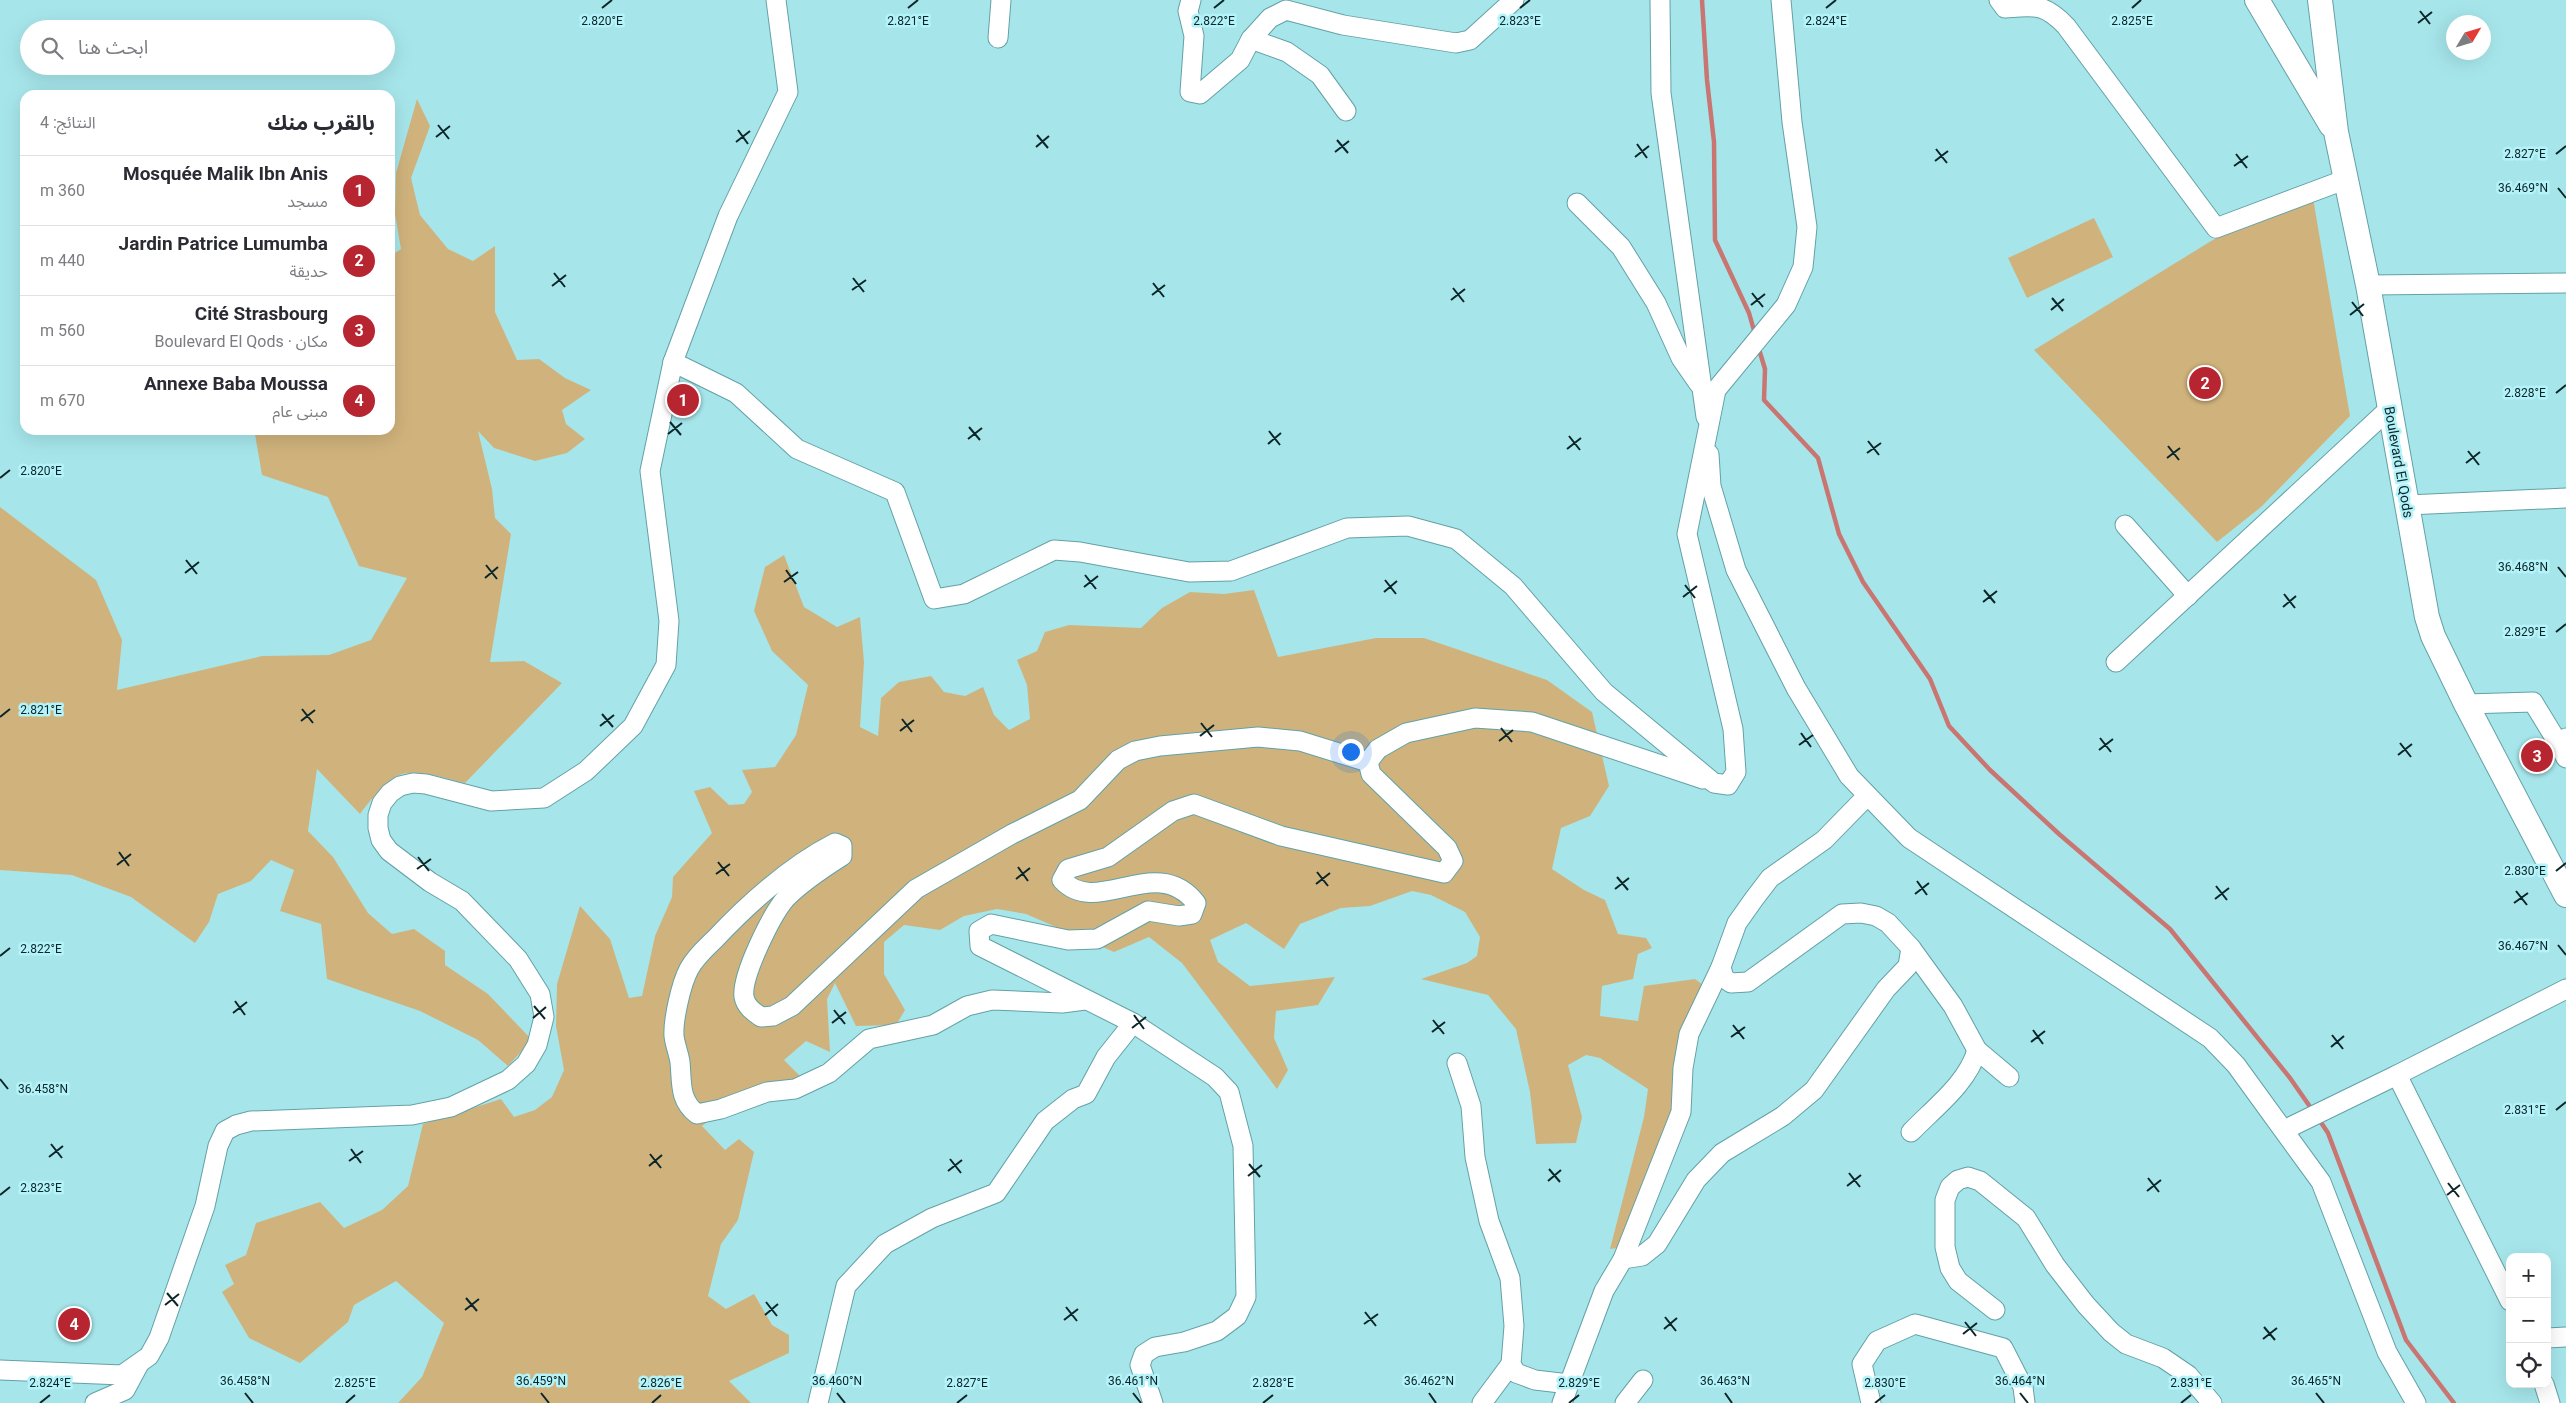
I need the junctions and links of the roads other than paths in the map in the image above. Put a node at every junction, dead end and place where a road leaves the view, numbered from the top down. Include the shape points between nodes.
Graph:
1 (776, 0) edge
2 (1001, 0) edge
3 (1192, 0) edge
4 (1514, 0) edge
5 (1660, 0) edge
6 (1781, 0) edge
7 (1999, 0) edge
8 (2257, 0) edge
9 (2319, 2) edge
10 (998, 38) dead end
11 (1251, 38) junction
12 (1346, 111) dead end
13 (2336, 132) junction
14 (2344, 180) junction
15 (1577, 202) dead end
16 (2566, 283) edge
17 (2368, 285) junction
18 (673, 362) junction
19 (1709, 389) junction
20 (2389, 409) junction
21 (1707, 426) junction
22 (2566, 498) edge
23 (2407, 505) junction
24 (2126, 525) dead end
25 (2188, 596) junction
26 (2116, 662) dead end
27 (2466, 704) junction
28 (2563, 746) edge
29 (1368, 762) junction
30 (1714, 783) junction
31 (1867, 796) junction
32 (2566, 895) edge
33 (1911, 948) junction
34 (1721, 967) junction
35 (2566, 989) edge
36 (1085, 1000) junction
37 (1133, 1023) junction
38 (1978, 1050) junction
39 (1457, 1062) dead end
40 (2396, 1075) junction
41 (2009, 1077) dead end
42 (2284, 1130) junction
43 (1911, 1132) dead end
44 (1623, 1259) junction
45 (2508, 1298) edge
46 (1995, 1310) dead end
47 (2566, 1337) edge
48 (2551, 1338) edge
49 (140, 1363) junction
50 (1511, 1364) junction
51 (0, 1370) edge
52 (1643, 1380) dead end
53 (1569, 1384) junction
54 (2545, 1388) edge
55 (95, 1403) edge
56 (818, 1403) edge
57 (1153, 1403) edge
58 (1482, 1403) edge
59 (1562, 1403) edge
60 (1625, 1403) edge
61 (1871, 1403) edge
62 (2025, 1403) edge
63 (2212, 1403) edge
64 (2416, 1403) edge
65 (2550, 1403) edge

1 - 18 street via 788,92 728,216
2 - 10 street
3 - 11 street via 1188,11 1194,36 1190,92 1200,94 1240,60
4 - 11 street via 1470,40 1456,44 1343,24 1286,10 1270,18
5 - 19 street via 1661,93
6 - 19 street via 1792,122 1807,227 1803,267 1786,305
7 - 14 street via 2005,8 2036,6 2053,12 2216,228
8 - 13 main road
9 - 13 main road, Boulevard El Qods
11 - 12 street via 1287,52 1320,75
13 - 14 main road, Boulevard El Qods
14 - 17 main road, Boulevard El Qods
15 - 19 street via 1622,247 1656,303 1682,358
16 - 17 street
17 - 20 main road, Boulevard El Qods
18 - 30 street via 736,393 797,449 895,492 934,599 964,594 1054,550 1189,572 1231,571 1347,528 1408,526 1456,539 1513,586 1604,692
18 - 49 street via 650,471 669,621 666,665 633,726 586,771 544,798 491,801 413,783 390,793 378,815 378,828 389,851 462,901 518,959 540,994 544,1016 537,1045 526,1064 508,1080 450,1107 412,1115 251,1122 225,1131 218,1146 205,1206 159,1338 149,1356
19 - 21 street
20 - 23 main road, Boulevard El Qods
20 - 25 street
21 - 30 street via 1687,534 1733,729 1736,772 1728,785
21 - 31 street via 1711,486 1736,570 1796,688 1849,776
22 - 23 street
23 - 27 main road, Boulevard El Qods via 2426,617
24 - 25 street
25 - 26 street
27 - 28 street via 2533,702
27 - 32 main road, Boulevard El Qods
29 - 30 street via 1378,749 1406,733 1475,718 1532,722
29 - 36 street via 1371,774 1447,848 1453,861 1444,873 1282,836 1194,804 1173,812 1108,857 1068,869 1062,880 1070,889 1098,893 1143,882 1167,884 1188,892 1196,903 1192,914 1179,916 1148,911 1097,939 1068,940 991,924 979,931 980,946
29 - 36 street via 1300,741 1258,737 1135,751 1118,760 1080,800 1012,834 916,889 792,1006 773,1016 761,1017 749,1008 744,996 752,963 769,923 786,898 842,856 842,846 835,843 799,865 745,908 699,952 688,971 675,1020 674,1037 683,1097 697,1114 721,1109 766,1092 795,1089 829,1073 869,1039 932,1025 967,1006 992,1000 1062,1003
31 - 34 street via 1824,840 1770,878 1737,923
31 - 42 street via 1909,838 2210,1038 2236,1065
33 - 34 street via 1888,923 1876,916 1842,914 1748,982 1731,983 1724,978
33 - 38 street
33 - 44 street via 1908,966 1886,989 1814,1090 1783,1116 1722,1153 1696,1180 1657,1244 1642,1256
34 - 44 street via 1689,1034 1681,1112
35 - 40 street
36 - 37 street
37 - 56 street via 1106,1057 1086,1094 1073,1099 1045,1122 996,1193 932,1218 885,1244 846,1286
37 - 57 street via 1215,1077 1229,1092 1243,1146 1246,1297 1236,1316 1217,1331 1155,1347 1144,1354 1140,1365
38 - 41 street
38 - 43 street via 1973,1066 1962,1080
39 - 50 street via 1471,1106 1474,1157 1488,1221 1510,1278 1514,1326
40 - 42 street
40 - 45 street
42 - 64 street via 2321,1182 2387,1352
44 - 53 street via 1604,1291
46 - 63 street via 1958,1281 1950,1268 1945,1247 1945,1200 1950,1188 1958,1180 1968,1177 1980,1181 2026,1218 2055,1265 2111,1332 2126,1344 2163,1358 2188,1376
47 - 48 street
49 - 51 street via 122,1375
49 - 55 street via 125,1390
50 - 53 street via 1516,1373 1536,1380
50 - 58 street
52 - 60 street
53 - 59 street
54 - 65 street
61 - 62 street via 1862,1364 1877,1341 1915,1324 2003,1348 2023,1387

